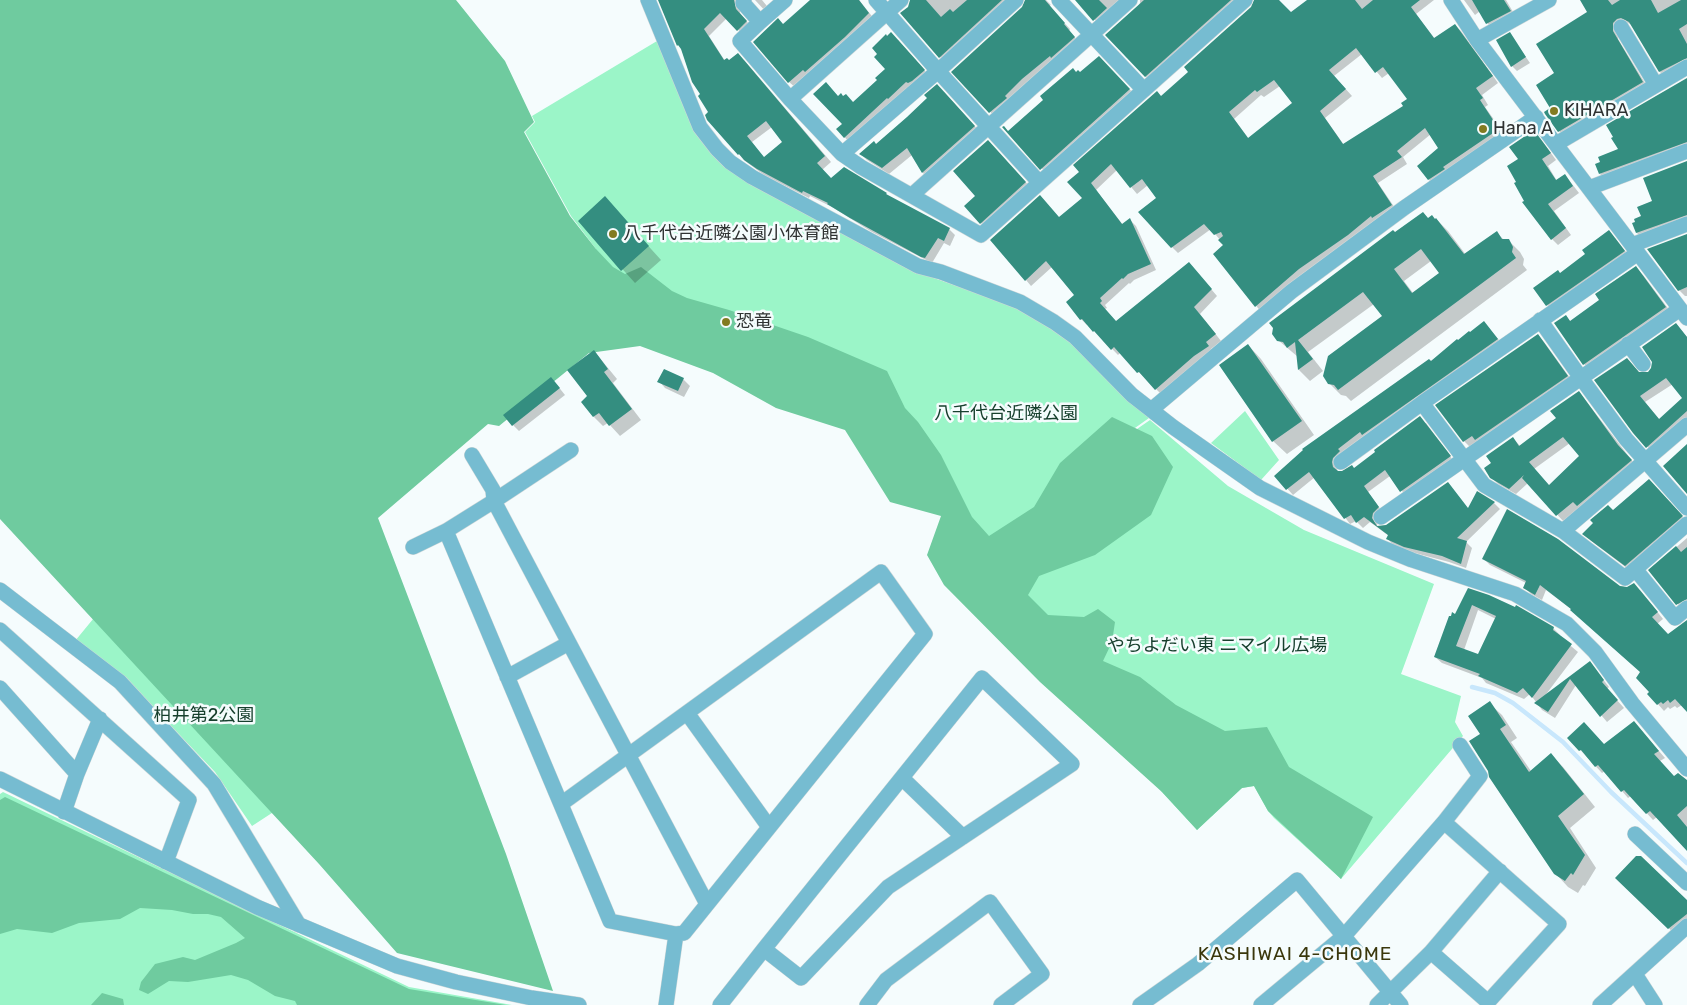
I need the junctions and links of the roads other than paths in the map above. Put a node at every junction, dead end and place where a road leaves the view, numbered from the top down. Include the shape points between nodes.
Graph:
1 (648, 0) edge
2 (744, 0) edge
3 (785, 0) edge
4 (876, 0) edge
5 (901, 0) edge
6 (1016, 0) edge
7 (1059, 0) edge
8 (1130, 0) edge
9 (1245, 0) edge
10 (1450, 0) edge
11 (1549, 0) edge
12 (887, 13) junction
13 (760, 22) junction
14 (1621, 27) dead end
15 (1091, 36) junction
16 (1477, 40) junction
17 (1687, 67) edge
18 (938, 71) junction
19 (1656, 85) junction
20 (1144, 90) junction
21 (790, 99) junction
22 (1536, 117) junction
23 (990, 127) junction
24 (1556, 144) junction
25 (1687, 151) edge
26 (842, 154) junction
27 (1040, 182) junction
28 (1589, 188) junction
29 (912, 195) junction
30 (1687, 224) edge
31 (1635, 249) junction
32 (1683, 308) edge
33 (1540, 320) junction
34 (1628, 344) junction
35 (1643, 364) dead end
36 (1581, 378) junction
37 (1422, 403) junction
38 (1151, 410) junction
39 (1687, 424) edge
40 (570, 450) dead end
41 (472, 455) dead end
42 (1464, 459) junction
43 (1646, 460) junction
44 (1341, 462) dead end
45 (494, 502) junction
46 (1687, 508) edge
47 (1381, 517) dead end
48 (1687, 524) edge
49 (446, 531) junction
50 (1563, 531) junction
51 (413, 547) dead end
52 (1635, 570) junction
53 (0, 590) edge
54 (1687, 608) edge
55 (0, 630) edge
56 (569, 643) junction
57 (507, 677) junction
58 (0, 688) edge
59 (687, 713) junction
60 (100, 719) junction
61 (1460, 745) dead end
62 (628, 755) junction
63 (1687, 768) edge
64 (77, 774) junction
65 (902, 778) junction
66 (0, 779) edge
67 (561, 804) junction
68 (64, 812) junction
69 (1444, 822) junction
70 (769, 827) junction
71 (1635, 834) dead end
72 (963, 837) junction
73 (166, 862) junction
74 (1500, 872) junction
75 (1687, 883) edge
76 (707, 904) junction
77 (299, 925) junction
78 (1687, 926) edge
79 (676, 934) junction
80 (1344, 936) junction
81 (764, 949) junction
82 (1431, 952) junction
83 (1635, 974) junction
84 (1391, 992) junction
85 (1163, 999) edge
86 (579, 1005) edge
87 (666, 1005) edge
88 (720, 1005) edge
89 (867, 1005) edge
90 (1001, 1005) edge
91 (1140, 1005) edge
92 (1261, 1005) edge
93 (1377, 1005) edge
94 (1401, 1005) edge
95 (1600, 1005) edge
96 (1655, 1005) edge

1 - 38 street via 700,127 730,162 918,266 1020,302 1054,322
2 - 13 street via 742,2
3 - 13 street
4 - 12 street
5 - 12 street
6 - 18 street
7 - 15 street
8 - 15 street
9 - 20 street
10 - 16 street
11 - 16 street
12 - 18 street
12 - 21 street
13 - 21 street via 740,42
14 - 19 street
15 - 20 street
15 - 23 street
16 - 22 street
17 - 19 street
18 - 23 street
18 - 26 street
19 - 24 street
20 - 27 street
21 - 26 street
22 - 24 street
22 - 38 street via 1404,208 1292,291
23 - 27 street
23 - 29 street
24 - 28 street
25 - 28 street
26 - 29 street
27 - 29 street via 981,234
28 - 31 street
30 - 31 street
31 - 32 street
31 - 33 street
32 - 34 street
33 - 36 street
33 - 37 street
34 - 35 street
34 - 36 street
36 - 42 street
36 - 43 street via 1626,439
37 - 42 street
37 - 44 street
38 - 63 street via 1260,488 1286,502 1412,560 1515,594 1567,624 1595,652 1632,703
39 - 43 street
40 - 45 street
41 - 45 street via 494,490
42 - 47 street
42 - 50 street via 1484,485
43 - 46 street
43 - 50 street
45 - 49 street
45 - 56 street
48 - 52 street
49 - 51 street
49 - 57 street
50 - 52 street via 1625,578
52 - 54 street via 1675,618
53 - 77 street via 120,682 214,784
55 - 60 street
56 - 57 street
56 - 62 street
57 - 67 street
58 - 64 street
59 - 62 street
59 - 70 street
59 - 70 street via 881,572 925,634
60 - 64 street
60 - 73 street via 189,800
61 - 69 street via 1480,776
62 - 67 street
62 - 76 street
64 - 68 street
65 - 72 street
65 - 72 street via 982,678 1072,764
65 - 81 street
66 - 68 street
67 - 79 street via 610,921
68 - 73 street
69 - 74 street
69 - 80 street
70 - 76 street
71 - 75 street
72 - 81 street via 888,887 802,978
73 - 77 street
74 - 82 street
74 - 82 street via 1559,924 1488,1002
76 - 79 street via 684,933
77 - 86 street via 397,966 456,982
78 - 83 street
79 - 87 street
80 - 84 street
80 - 85 street via 1297,880 1198,964
80 - 92 street
81 - 88 street
82 - 84 street
83 - 95 street
83 - 96 street
84 - 93 street
84 - 94 street
85 - 91 street
89 - 90 street via 886,980 990,902 1042,974

